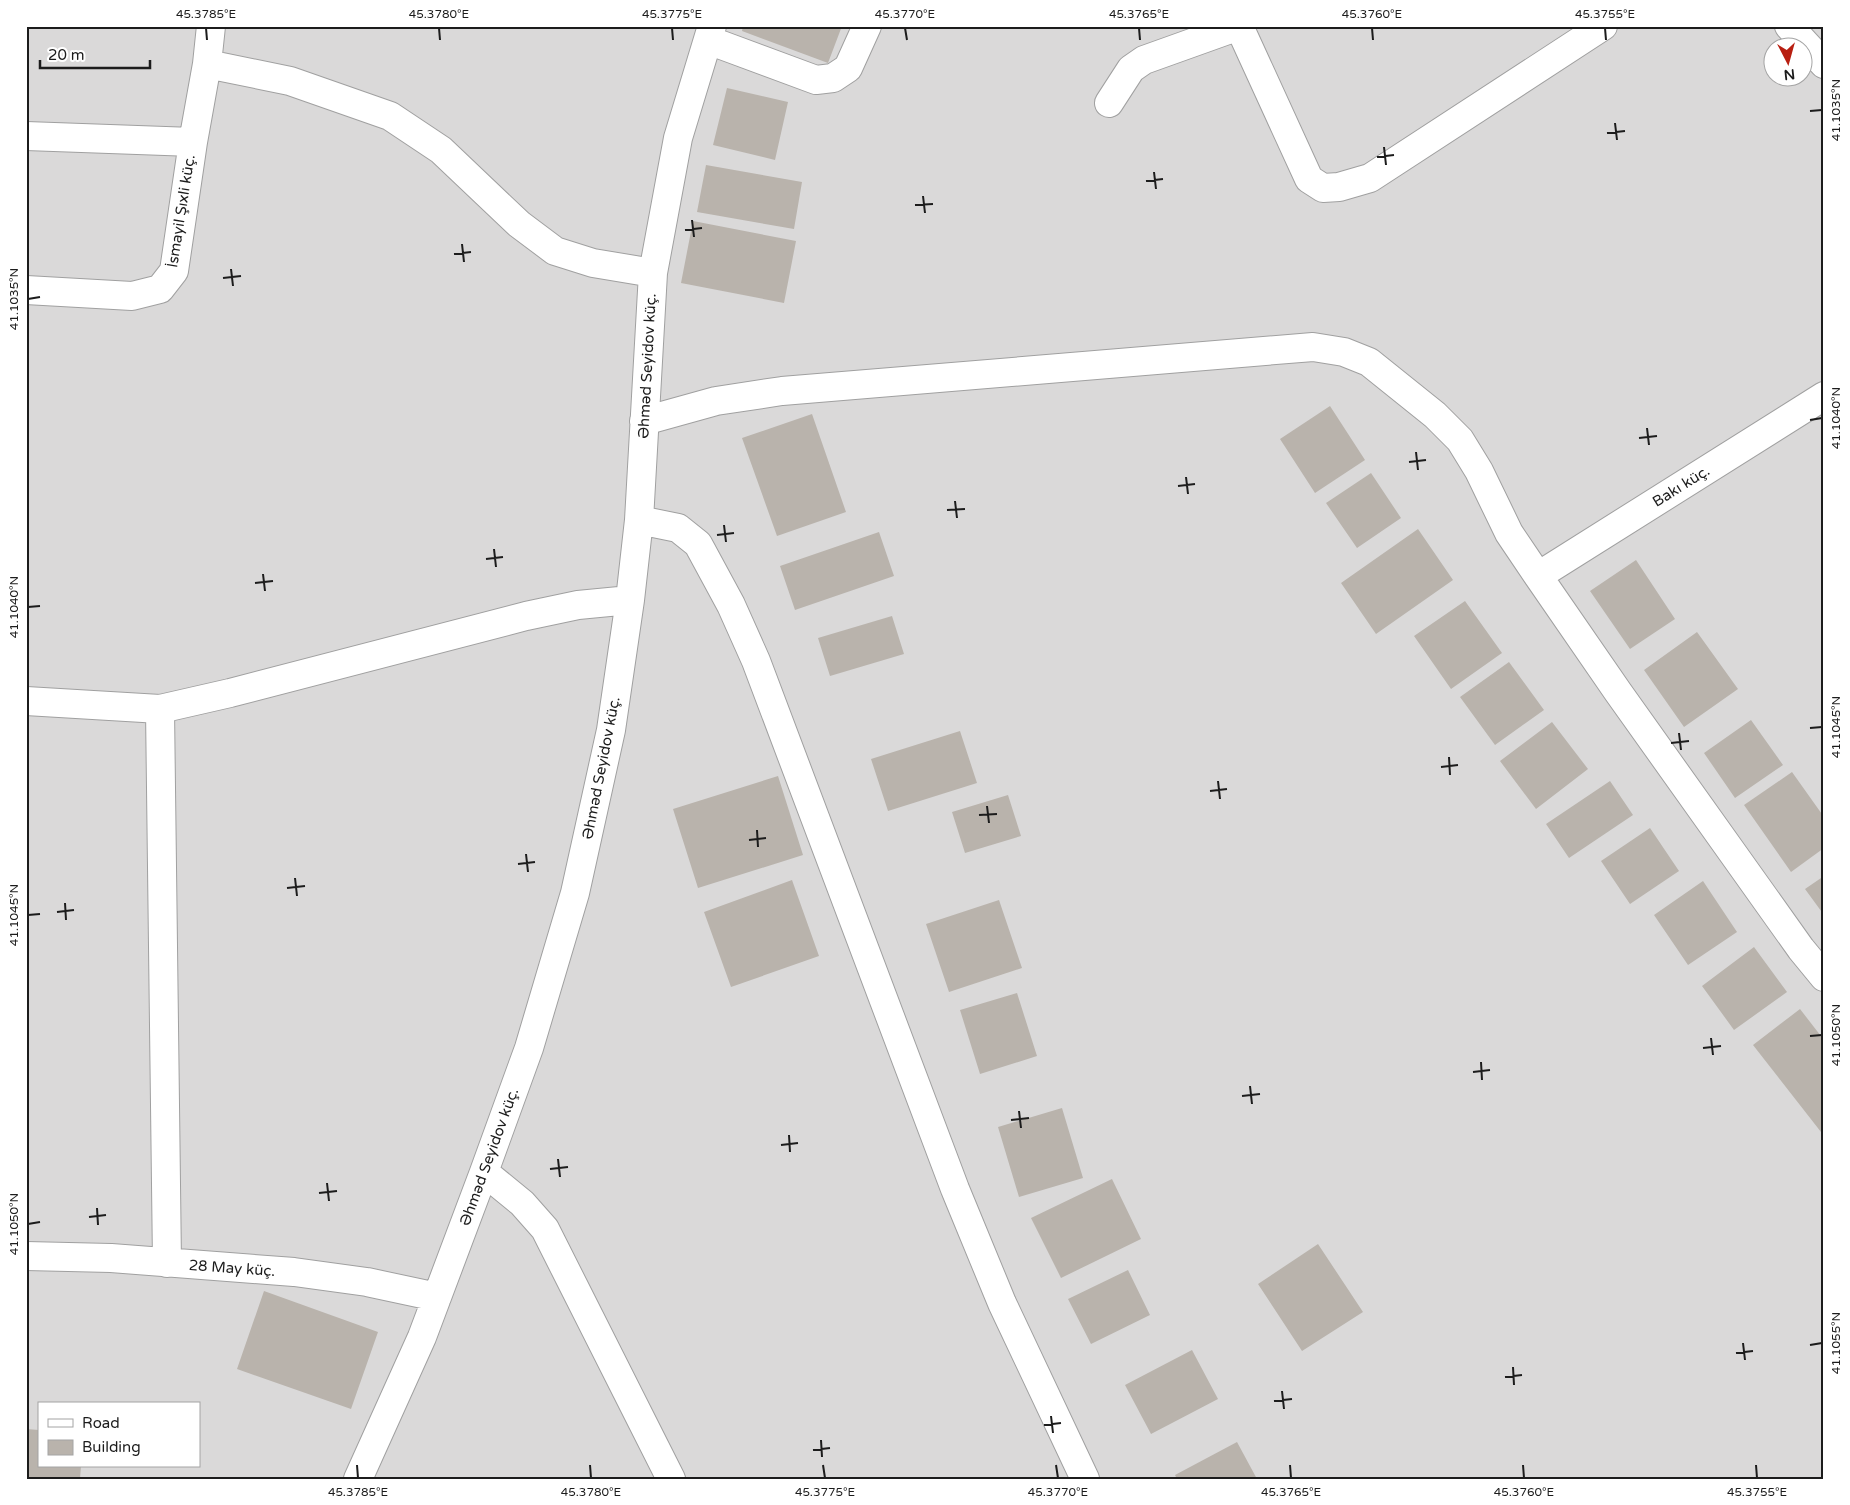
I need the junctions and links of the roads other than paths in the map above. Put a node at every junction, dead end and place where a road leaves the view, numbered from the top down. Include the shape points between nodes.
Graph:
1 (211, 26) edge
2 (867, 26) edge
3 (1239, 26) edge
4 (1603, 26) edge
5 (1789, 26) edge
6 (710, 33) edge
7 (207, 64) junction
8 (1824, 64) edge
9 (1109, 103) dead end
10 (26, 136) edge
11 (193, 142) junction
12 (653, 272) junction
13 (26, 290) edge
14 (1824, 396) edge
15 (644, 422) junction
16 (639, 520) junction
17 (1538, 576) junction
18 (630, 600) junction
19 (26, 702) edge
20 (160, 709) junction
21 (1824, 977) edge
22 (484, 1172) junction
23 (26, 1256) edge
24 (167, 1263) junction
25 (437, 1297) junction
26 (358, 1479) edge
27 (671, 1479) edge
28 (1085, 1479) edge

1 - 7 street, İsmayil Şıxli küç.
2 - 6 street via 848,68 833,78 816,80
3 - 4 street via 1309,180 1324,188 1370,178
3 - 9 street via 1144,60 1131,69
5 - 8 street
6 - 12 street, Əhməd Seyidov küç. via 678,138
7 - 11 street, İsmayil Şıxli küç.
7 - 12 street via 290,81 390,116 441,150 519,224 555,251 593,263
10 - 11 street
11 - 13 street, İsmayil Şıxli küç. via 174,271 160,289 132,296
12 - 15 street, Əhməd Seyidov küç.
14 - 17 street, Bakı küç.
15 - 16 street, Əhməd Seyidov küç.
15 - 17 street via 716,401 782,391 1313,347 1344,352 1369,362 1435,415 1460,440 1509,533
16 - 18 street, Əhməd Seyidov küç.
16 - 28 street via 678,528 698,544 731,605 756,661 955,1189 1002,1303
17 - 21 street
18 - 20 street via 578,605 526,616
18 - 22 street, Əhməd Seyidov küç. via 611,730 575,893 529,1048
19 - 20 street
20 - 24 street
22 - 25 street, Əhməd Seyidov küç.
22 - 27 street via 522,1203 545,1229
23 - 24 street, 28 May küç.
24 - 25 street, 28 May küç. via 294,1272 367,1282
25 - 26 street, Əhməd Seyidov küç.

